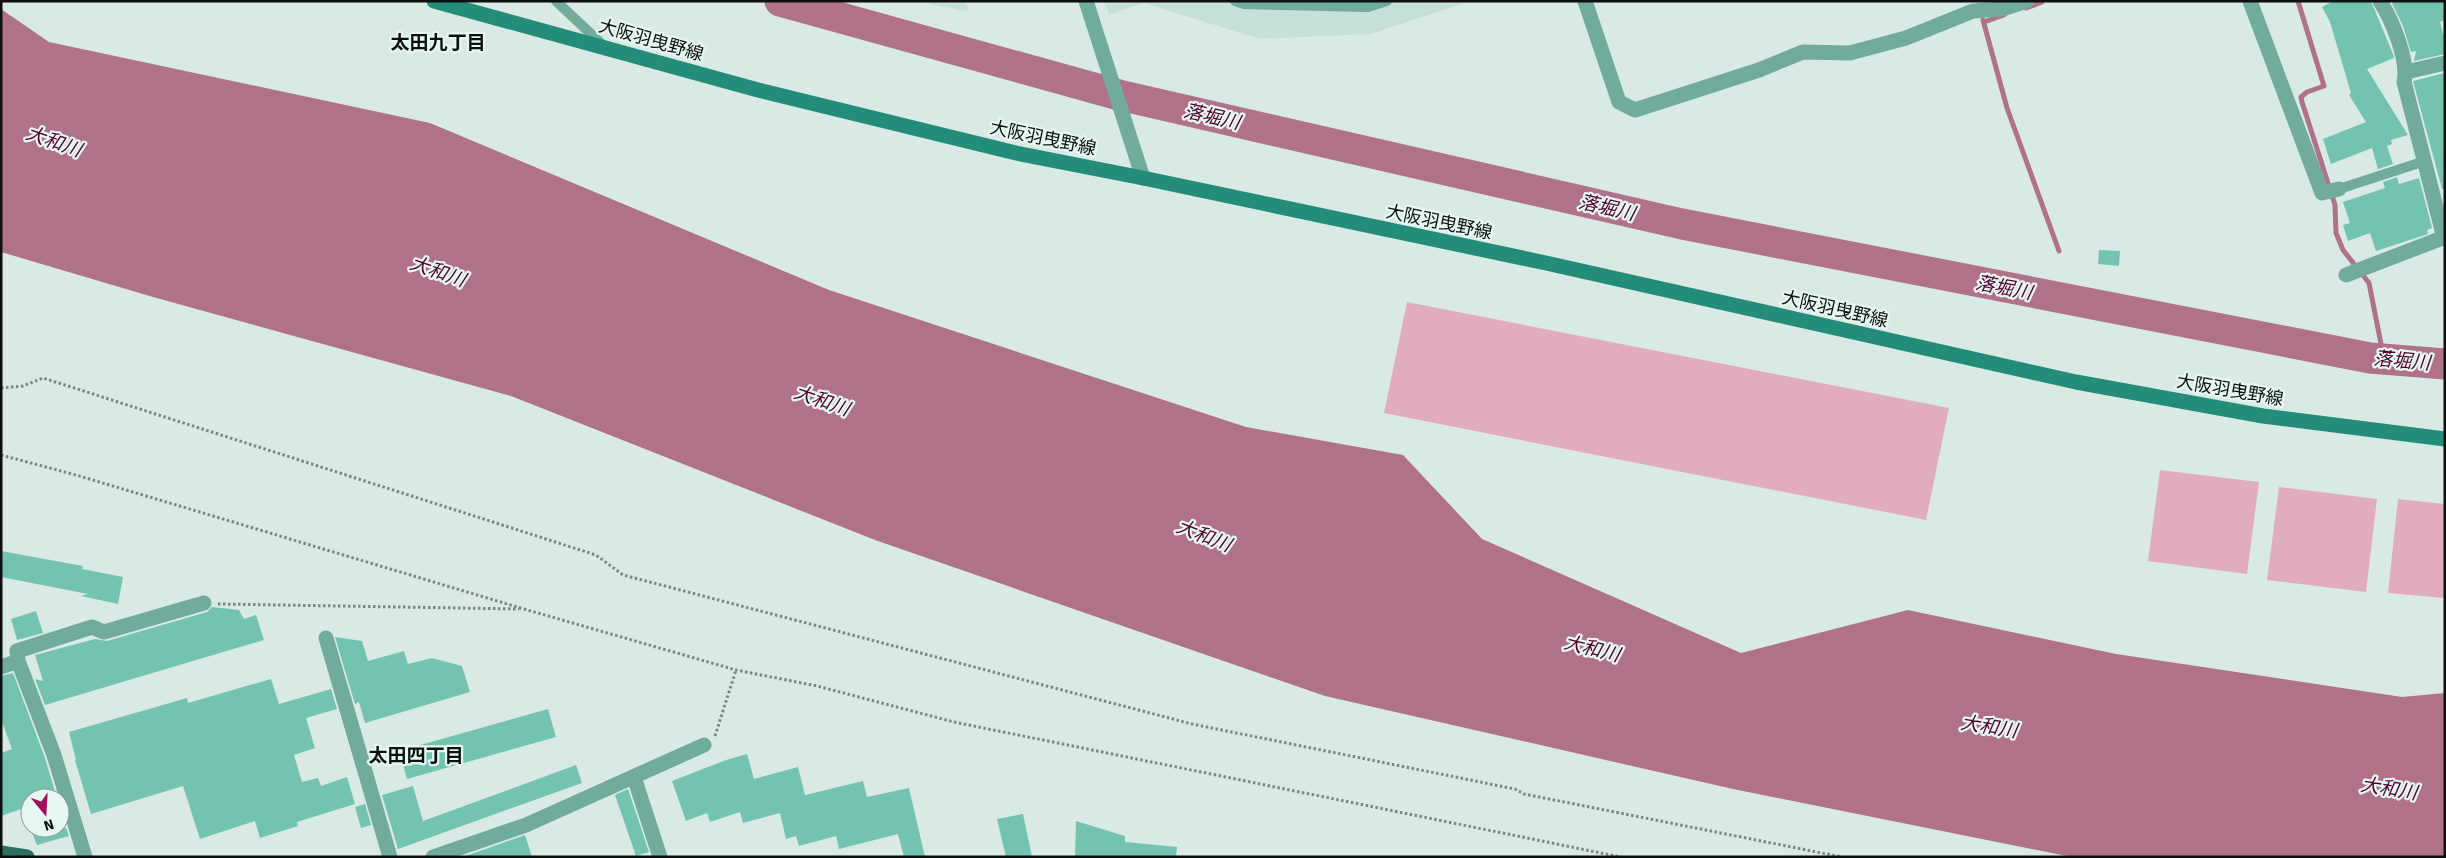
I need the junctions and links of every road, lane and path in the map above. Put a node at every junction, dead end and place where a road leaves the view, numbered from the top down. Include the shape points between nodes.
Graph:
1 (434, 1) edge
2 (556, 1) edge
3 (1086, 1) edge
4 (1235, 1) edge
5 (1387, 1) edge
6 (1586, 1) edge
7 (2027, 1) edge
8 (2250, 1) edge
9 (2380, 1) edge
10 (606, 47) junction
11 (2445, 63) edge
12 (2406, 72) junction
13 (2425, 161) junction
14 (1143, 178) junction
15 (2339, 188) joint
16 (2444, 237) edge
17 (2348, 274) dead end
18 (1, 388) edge
19 (2445, 439) edge
20 (1, 455) edge
21 (204, 603) joint
22 (524, 609) junction
23 (326, 638) dead end
24 (18, 661) junction
25 (1, 667) edge
26 (736, 670) junction
27 (704, 745) joint
28 (634, 777) junction
29 (1, 853) edge
30 (27, 857) edge
31 (85, 857) edge
32 (390, 857) edge
33 (432, 857) edge
34 (660, 857) edge
35 (1621, 857) edge
36 (1842, 857) edge

1 - 10 main road, 大阪羽曳野線
2 - 10 lane
3 - 14 street
4 - 5 lane via 1244,4 1368,7
6 - 7 street via 1619,102 1635,110 1759,70 1803,52 1850,52 1906,38 1973,12 2003,9
8 - 15 street via 2322,193
9 - 12 street via 2391,18
10 - 14 main road, 大阪羽曳野線 via 758,90 1016,153
11 - 12 street
12 - 13 street via 2404,82
13 - 15 lane
13 - 16 street
14 - 19 main road, 大阪羽曳野線 via 2076,382 2262,416
16 - 17 street
18 - 36 path via 23,386 43,378 596,555 623,576 1192,724
20 - 22 path
21 - 22 path
21 - 24 street via 104,632 92,627 17,651
22 - 26 path
23 - 32 street
24 - 25 street
24 - 31 street via 54,755
26 - 27 path via 719,729 713,740
26 - 35 path via 817,686 982,728
27 - 28 street
28 - 33 street via 526,825
28 - 34 street
29 - 30 main road

